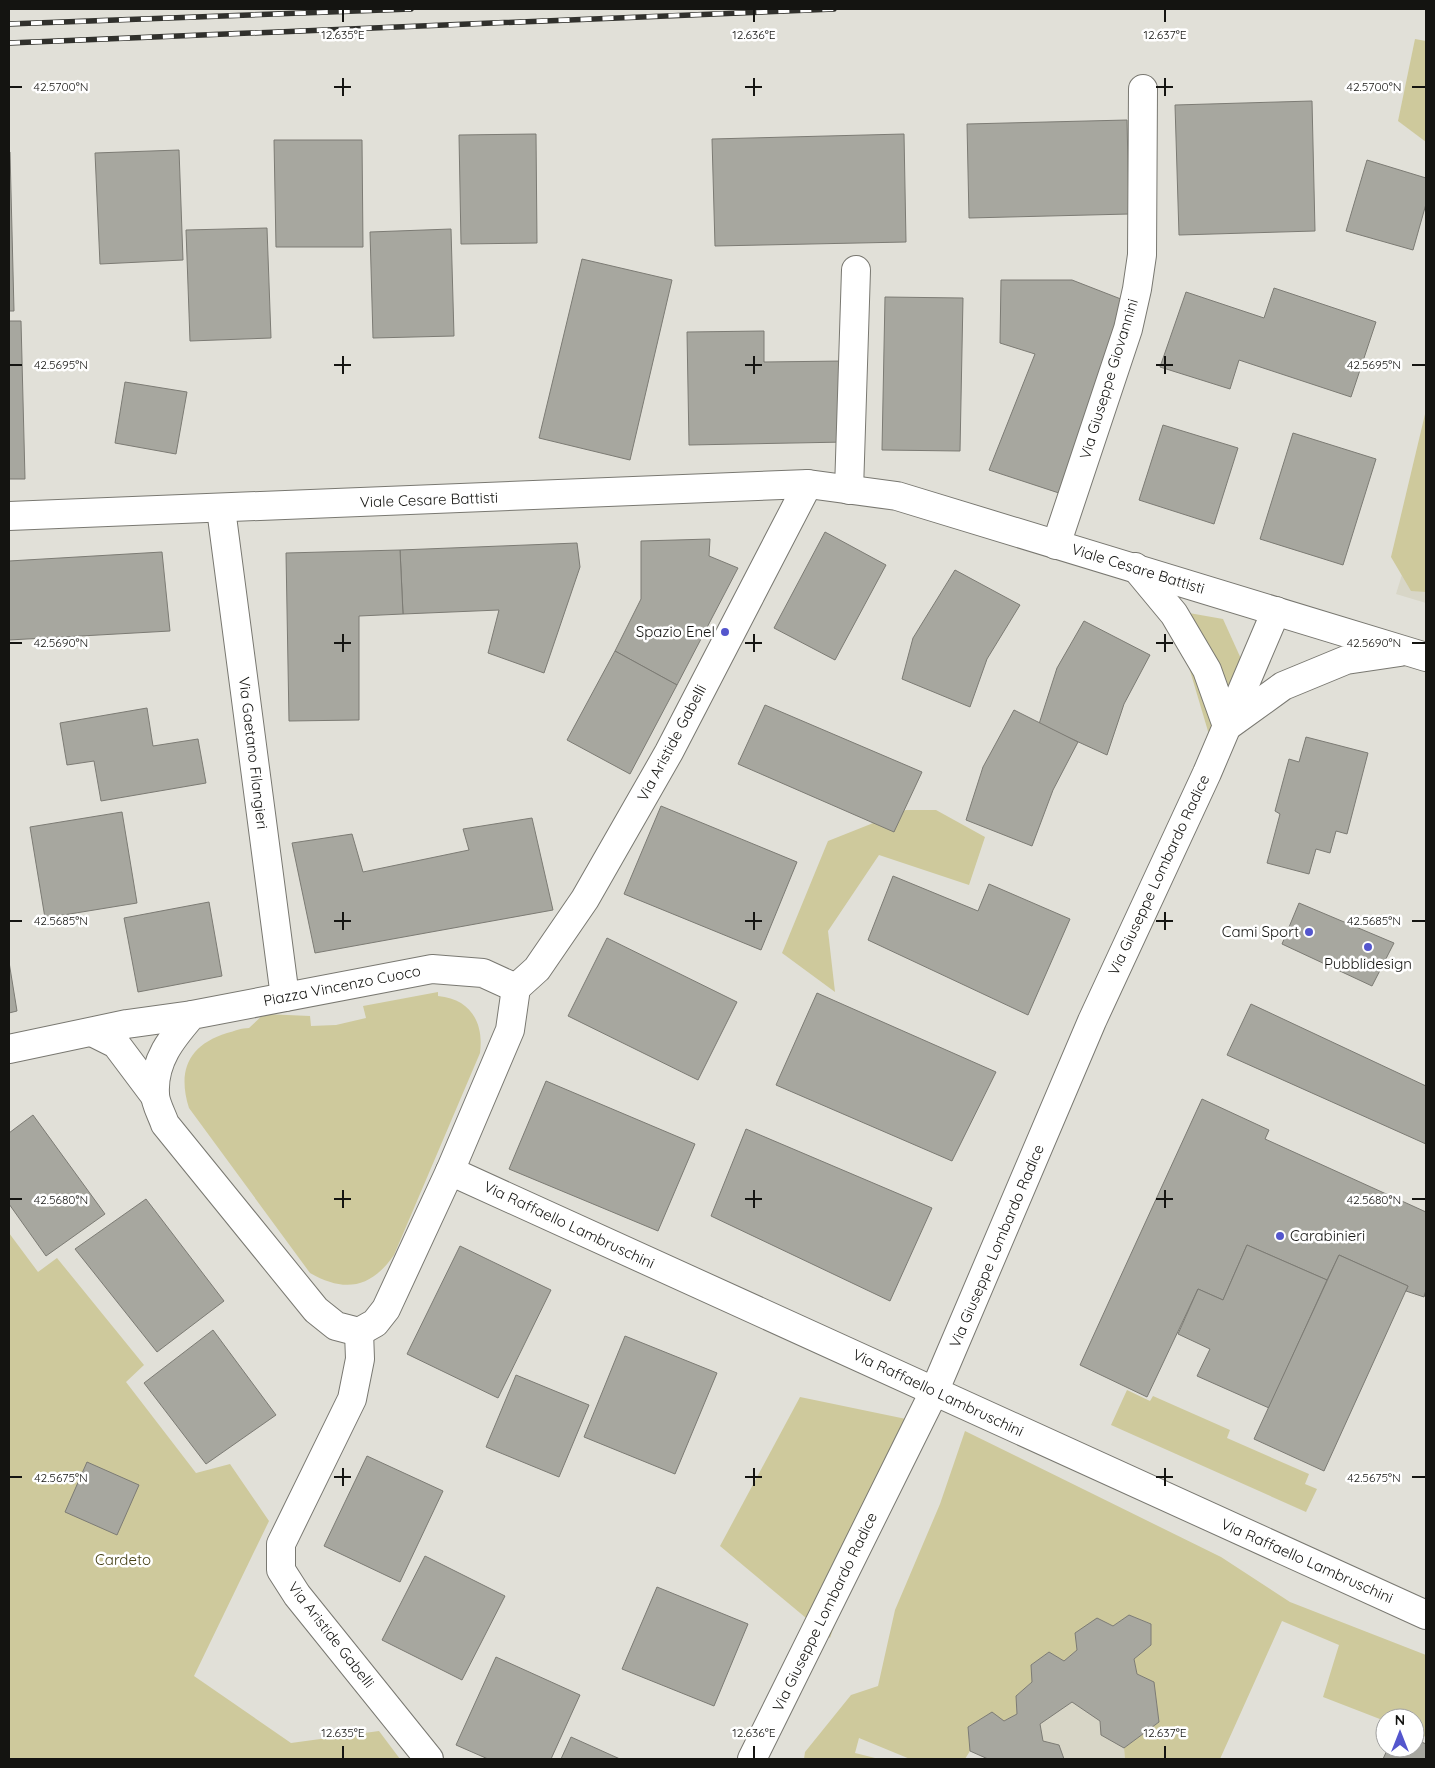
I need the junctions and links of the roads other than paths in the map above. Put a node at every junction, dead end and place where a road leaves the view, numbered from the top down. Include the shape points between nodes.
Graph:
1 (1143, 89) dead end
2 (856, 270) dead end
3 (808, 484) junction
4 (849, 490) junction
5 (221, 509) junction
6 (9, 516) edge
7 (1056, 545) junction
8 (1135, 568) junction
9 (1276, 611) junction
10 (1417, 654) edge
11 (1228, 726) junction
12 (516, 988) junction
13 (285, 997) junction
14 (192, 1014) junction
15 (92, 1032) junction
16 (9, 1049) edge
17 (155, 1096) junction
18 (450, 1171) junction
19 (358, 1332) junction
20 (934, 1392) junction
21 (1426, 1615) edge
22 (429, 1759) edge
23 (752, 1759) edge

1 - 7 street, Via Giuseppe Giovannini via 1142,255 1138,289 1128,329
2 - 4 street
3 - 4 street, Viale Cesare Battisti
3 - 5 street, Viale Cesare Battisti
3 - 12 street, Via Aristide Gabelli via 669,752 585,899 537,970
4 - 7 street, Viale Cesare Battisti via 897,496
5 - 6 street, Viale Cesare Battisti
5 - 13 street, Via Gaetano Filangieri
7 - 8 street, Viale Cesare Battisti
8 - 9 street, Viale Cesare Battisti
8 - 11 street via 1174,614 1206,670
9 - 10 street, Viale Cesare Battisti
9 - 11 street, Via Giuseppe Lombardo Radice
10 - 11 street, Via Giuseppe Lombardo Radice via 1346,660 1283,686
11 - 20 street, Via Giuseppe Lombardo Radice via 1092,1021
12 - 13 street, Piazza Vincenzo Cuoco via 484,973 432,969
12 - 18 street via 510,1030
13 - 14 street, Piazza Vincenzo Cuoco
14 - 15 street, Piazza Vincenzo Cuoco
14 - 17 street via 171,1039 156,1070
15 - 16 street, Piazza Vincenzo Cuoco
15 - 17 street via 116,1044
17 - 19 street via 165,1124 316,1310 336,1326
18 - 19 street via 386,1309 375,1323
18 - 20 street, Via Raffaello Lambruschini
19 - 22 street, Via Aristide Gabelli via 360,1359 352,1399 281,1544 281,1570
20 - 21 street, Via Raffaello Lambruschini
20 - 23 street, Via Giuseppe Lombardo Radice

